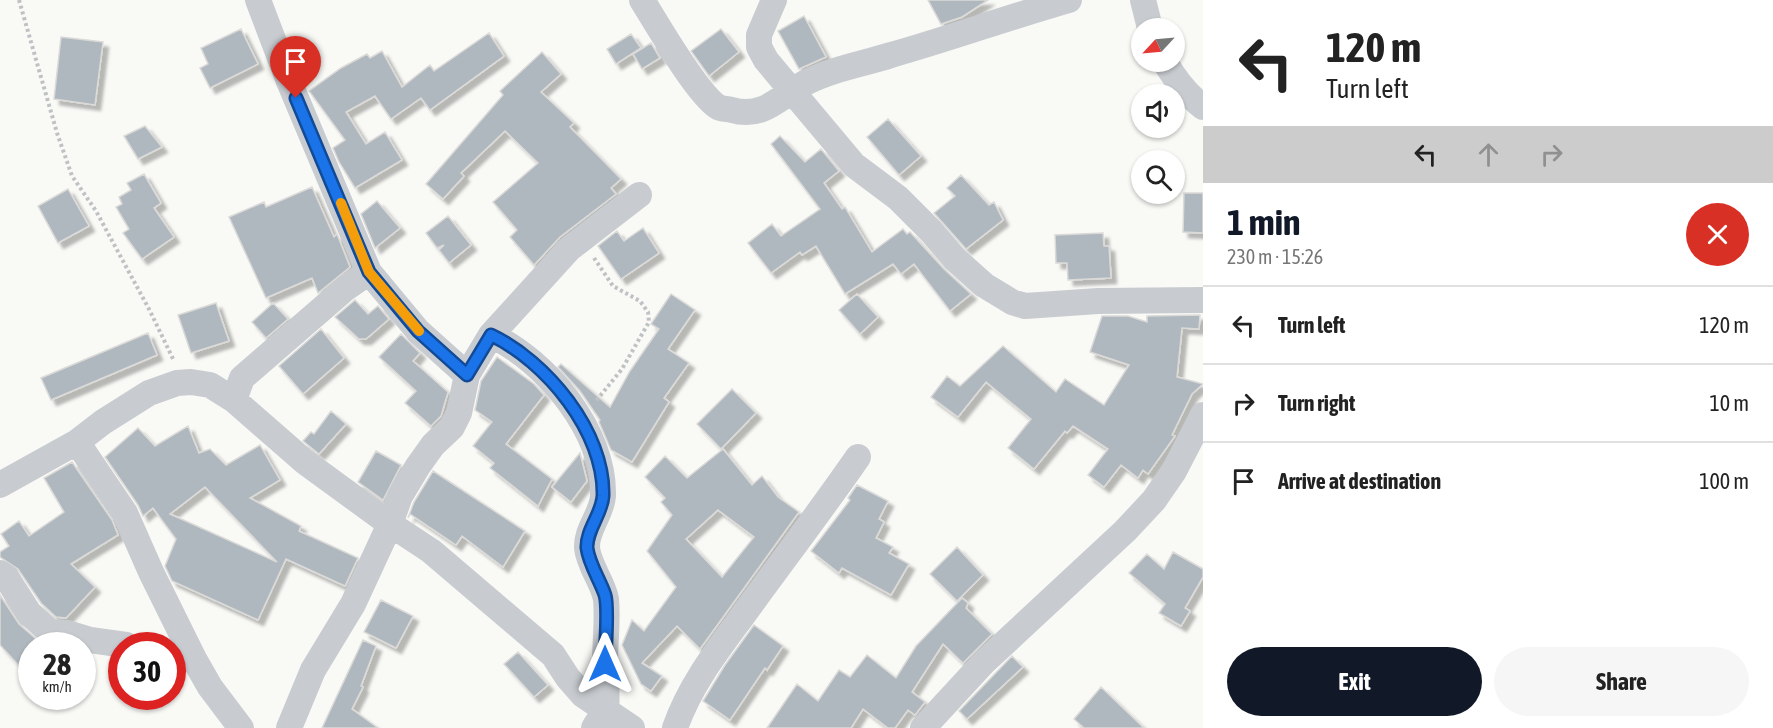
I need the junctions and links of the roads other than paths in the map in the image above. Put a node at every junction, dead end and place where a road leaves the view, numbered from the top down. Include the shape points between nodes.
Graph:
1 (258, 0) edge
2 (642, 0) edge
3 (774, 0) edge
4 (1069, 0) edge
5 (1143, 0) edge
6 (1148, 18) edge
7 (1171, 72) edge
8 (792, 91) junction
9 (1203, 107) edge
10 (639, 195) dead end
11 (369, 272) junction
12 (1203, 300) edge
13 (491, 335) junction
14 (467, 375) junction
15 (234, 400) junction
16 (1203, 415) edge
17 (77, 442) junction
18 (858, 457) dead end
19 (0, 485) edge
20 (390, 524) junction
21 (0, 573) edge
22 (108, 642) edge
23 (186, 672) edge
24 (210, 687) junction
25 (600, 719) edge
26 (241, 728) edge
27 (289, 728) edge
28 (632, 728) edge
29 (675, 728) edge
30 (923, 728) edge

1 - 11 street
2 - 8 street via 700,89 719,107 754,112
3 - 8 street via 759,35 759,46
4 - 8 street via 849,66
5 - 6 street
7 - 9 street
8 - 12 street via 854,165 898,198 984,285 1012,302 1025,306
10 - 13 street via 569,249
11 - 14 street via 418,331
11 - 15 street via 242,378
13 - 14 street
13 - 25 street via 546,373 580,420 601,472 603,496 587,547 606,598
14 - 20 street via 452,427 418,466 400,496
15 - 17 street via 210,385 177,383 149,393
15 - 20 street via 305,462
16 - 30 street via 1154,500 984,662
17 - 19 street
17 - 24 street via 125,513 180,634
18 - 29 street via 694,685
20 - 25 street via 431,551 554,655
20 - 27 street via 353,604 313,670
21 - 22 street via 29,613 50,632
23 - 24 street
24 - 26 street
25 - 28 street

